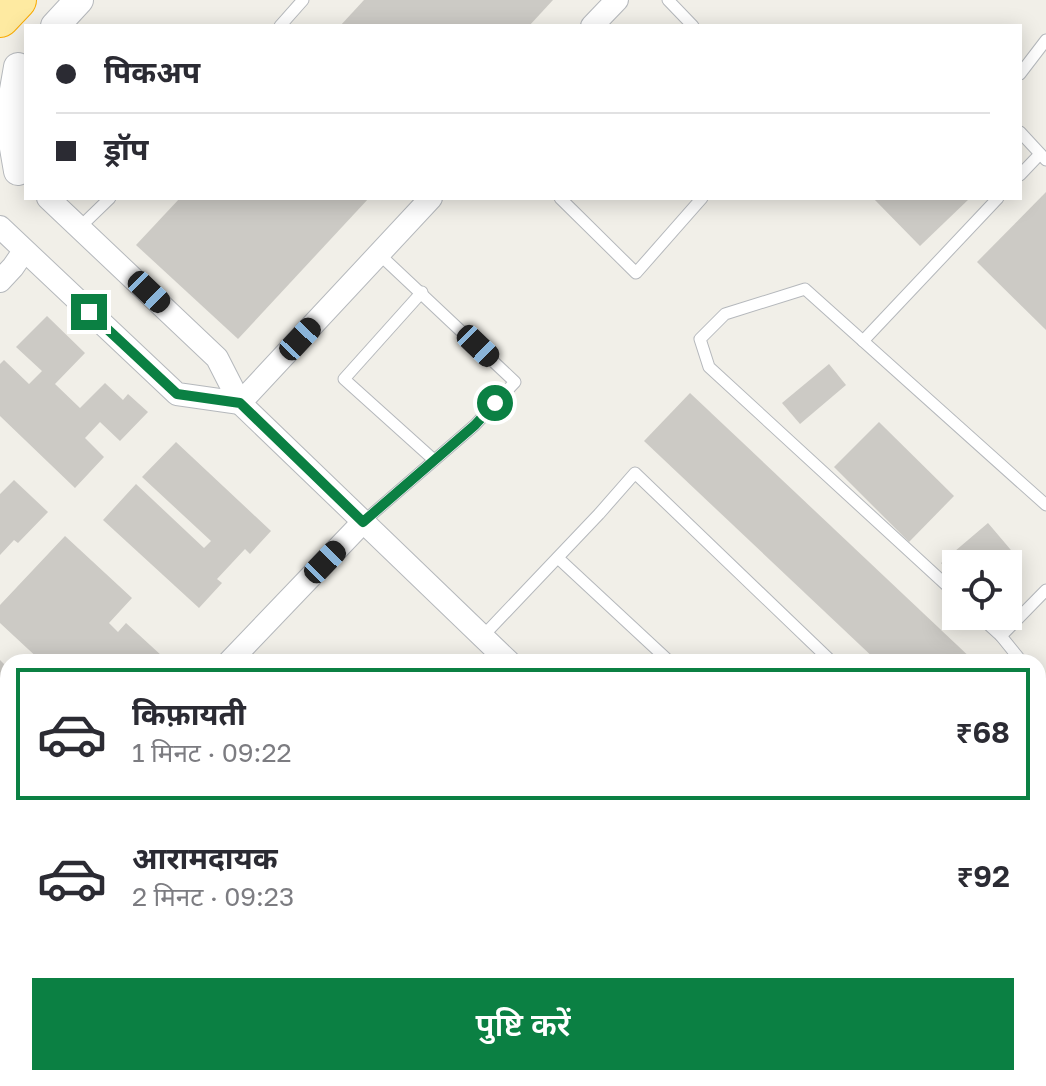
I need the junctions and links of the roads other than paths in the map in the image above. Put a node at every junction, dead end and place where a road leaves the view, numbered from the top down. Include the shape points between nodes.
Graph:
1 (17, 0) edge
2 (79, 0) edge
3 (303, 0) edge
4 (617, 0) edge
5 (668, 0) edge
6 (0, 18) edge
7 (57, 24) edge
8 (282, 24) edge
9 (594, 24) edge
10 (691, 24) edge
11 (1046, 40) edge
12 (15, 70) edge
13 (1022, 71) edge
14 (1022, 134) edge
15 (1043, 157) edge
16 (15, 168) edge
17 (1022, 173) edge
18 (50, 200) edge
19 (108, 200) edge
20 (429, 200) edge
21 (562, 200) edge
22 (700, 200) edge
23 (996, 200) edge
24 (0, 227) edge
25 (80, 227) junction
26 (24, 251) junction
27 (379, 254) junction
28 (0, 281) edge
29 (422, 292) junction
30 (863, 341) junction
31 (240, 403) junction
32 (434, 460) junction
33 (1046, 505) edge
34 (363, 522) junction
35 (558, 558) junction
36 (942, 581) edge
37 (1046, 590) edge
38 (994, 630) edge
39 (483, 636) junction
40 (1001, 636) junction
41 (237, 654) edge
42 (501, 654) edge
43 (661, 654) edge
44 (824, 654) edge
45 (1016, 654) edge

1 - 6 highway
2 - 7 street
3 - 8 lane
4 - 9 street
5 - 10 lane
11 - 13 lane
12 - 16 street via 10,125
14 - 15 lane
15 - 17 lane
18 - 25 street
19 - 25 lane
20 - 27 street
21 - 22 lane via 636,273
23 - 30 lane
24 - 26 street
25 - 31 street via 217,358
26 - 28 street
26 - 31 street via 177,394
27 - 29 lane
27 - 31 street
29 - 32 lane via 344,379
29 - 32 lane via 515,382
30 - 33 lane
30 - 36 lane via 805,289 725,314 700,339 709,367
31 - 34 street
32 - 34 lane
34 - 39 street
34 - 41 street
35 - 39 lane
35 - 43 lane
35 - 44 lane via 635,473
37 - 40 lane
38 - 40 lane
39 - 42 street
40 - 45 lane

